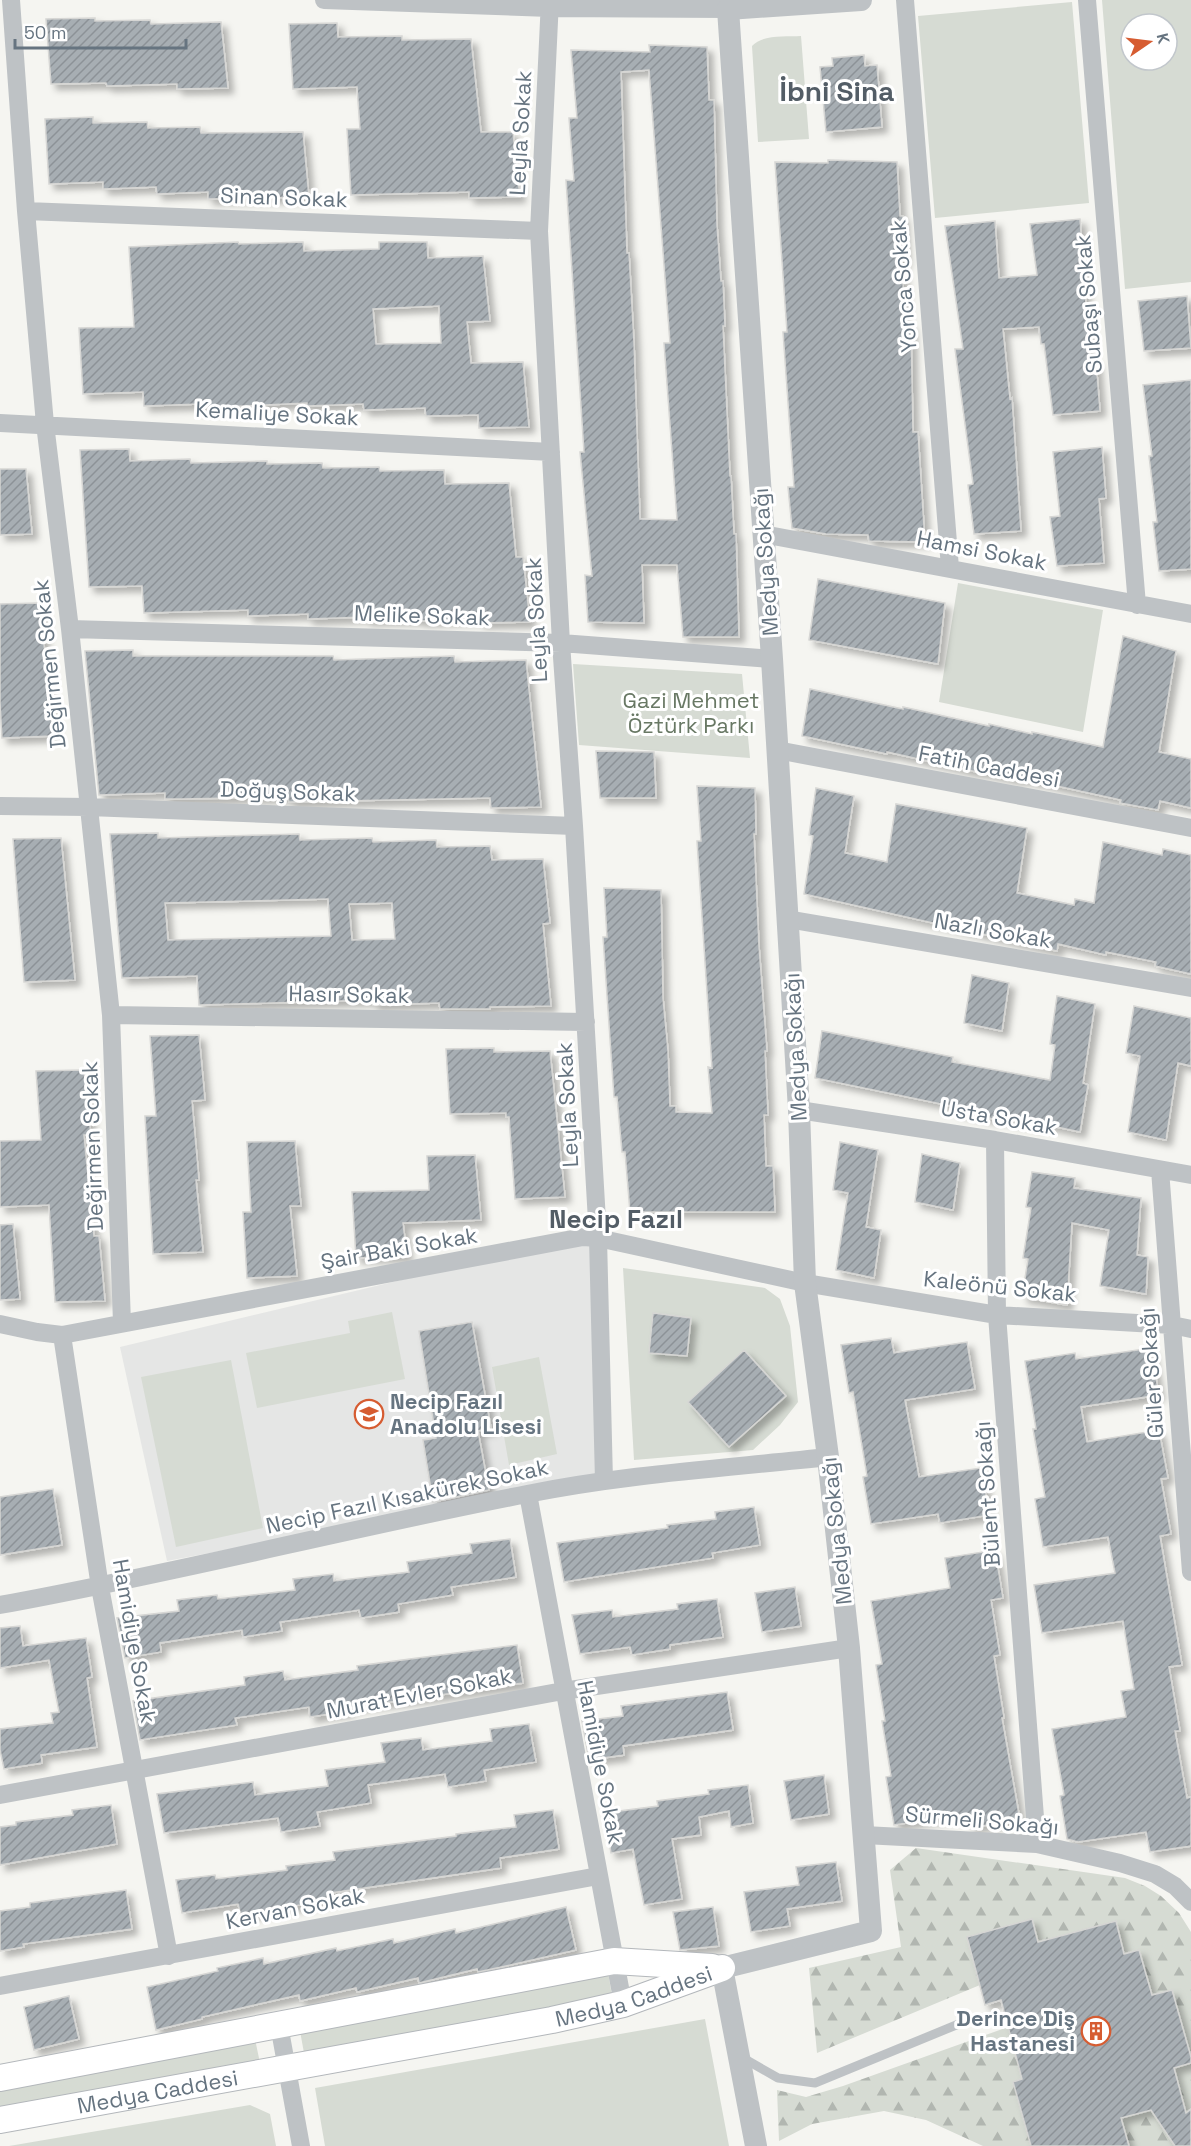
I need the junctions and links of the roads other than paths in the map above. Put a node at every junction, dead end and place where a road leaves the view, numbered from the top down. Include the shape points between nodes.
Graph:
1 (11, 0) edge
2 (324, 0) edge
3 (861, 0) edge
4 (905, 0) edge
5 (1087, 0) edge
6 (550, 4) edge
7 (728, 9) junction
8 (26, 211) junction
9 (539, 231) junction
10 (0, 423) edge
11 (45, 424) junction
12 (550, 452) junction
13 (763, 534) junction
14 (950, 568) junction
15 (1137, 605) junction
16 (1191, 614) edge
17 (70, 629) junction
18 (561, 643) junction
19 (772, 659) junction
20 (777, 750) junction
21 (0, 806) edge
22 (89, 807) junction
23 (574, 826) junction
24 (1191, 828) edge
25 (788, 919) junction
26 (1191, 988) edge
27 (111, 1015) junction
28 (586, 1022) junction
29 (799, 1110) junction
30 (995, 1140) junction
31 (1160, 1170) junction
32 (1191, 1175) edge
33 (598, 1238) junction
34 (805, 1283) junction
35 (998, 1315) junction
36 (123, 1323) junction
37 (0, 1324) edge
38 (1172, 1325) junction
39 (1191, 1329) edge
40 (62, 1335) junction
41 (828, 1457) junction
42 (604, 1481) junction
43 (528, 1494) junction
44 (1191, 1572) edge
45 (100, 1587) junction
46 (0, 1605) edge
47 (849, 1648) junction
48 (563, 1690) junction
49 (135, 1770) junction
50 (0, 1795) edge
51 (864, 1835) junction
52 (1037, 1844) junction
53 (598, 1876) junction
54 (1191, 1902) edge
55 (169, 1956) junction
56 (614, 1961) junction
57 (722, 1968) junction
58 (0, 1986) edge
59 (623, 2004) junction
60 (966, 2021) dead end
61 (279, 2025) junction
62 (738, 2055) junction
63 (287, 2068) junction
64 (0, 2078) edge
65 (0, 2120) edge
66 (301, 2146) edge
67 (756, 2146) edge

1 - 8 street, Değirmen Sokak
2 - 6 street
3 - 7 street
4 - 14 street, Yonca Sokak
5 - 15 street, Subaşı Sokak
6 - 7 street
6 - 9 street, Leyla Sokak
7 - 13 street, Medya Sokağı
8 - 9 street, Sinan Sokak
8 - 11 street, Değirmen Sokak
9 - 12 street, Leyla Sokak
10 - 11 street, Kemaliye Sokak
11 - 12 street, Kemaliye Sokak
11 - 17 street, Değirmen Sokak
12 - 18 street, Leyla Sokak
13 - 14 street, Hamsi Sokak
13 - 19 street, Medya Sokağı
14 - 15 street, Hamsi Sokak
15 - 16 street, Hamsi Sokak
17 - 18 street, Melike Sokak
17 - 22 street, Değirmen Sokak
18 - 19 street, Melike Sokak
18 - 23 street, Leyla Sokak
19 - 20 street, Medya Sokağı
20 - 24 street, Fatih Caddesi
20 - 25 street, Medya Sokağı
21 - 22 street, Doğuş Sokak
22 - 23 street, Doğuş Sokak
22 - 27 street, Değirmen Sokak
23 - 28 street, Leyla Sokak
25 - 26 street, Nazlı Sokak
25 - 29 street, Medya Sokağı
27 - 28 street, Hasır Sokak
27 - 36 street, Değirmen Sokak
28 - 33 street, Leyla Sokak
29 - 30 street, Usta Sokak
29 - 34 street, Medya Sokağı
30 - 31 street, Usta Sokak
30 - 35 street, Bülent Sokağı
31 - 32 street, Usta Sokak
31 - 38 street, Güler Sokağı
33 - 34 street, Şair Baki Sokak
33 - 36 street, Şair Baki Sokak via 582,1237
33 - 42 street, Leyla Sokak
34 - 35 street, Kaleönü Sokak
34 - 41 street, Medya Sokağı
35 - 38 street, Kaleönü Sokak
35 - 52 street, Bülent Sokağı
36 - 40 street, Şair Baki Sokak
37 - 40 street, Şair Baki Sokak
38 - 39 street, Kaleönü Sokak
38 - 44 street, Güler Sokağı
40 - 45 street, Hamidiye Sokak
41 - 42 street, Necip Fazıl Kısakürek Sokak
41 - 47 street, Medya Sokağı
42 - 43 street, Necip Fazıl Kısakürek Sokak
43 - 45 street, Necip Fazıl Kısakürek Sokak
43 - 48 street, Hamidiye Sokak
45 - 46 street, Necip Fazıl Kısakürek Sokak
45 - 49 street, Hamidiye Sokak
47 - 48 street, Murat Evler Sokak
47 - 51 street, Medya Sokağı
48 - 49 street, Murat Evler Sokak
48 - 53 street, Hamidiye Sokak
49 - 50 street, Murat Evler Sokak
49 - 55 street, Hamidiye Sokak
51 - 52 street, Sürmeli Sokağı
51 - 57 street, Medya Sokağı via 871,1931
52 - 54 street, Sürmeli Sokağı via 1155,1875 1175,1886
53 - 55 street, Kervan Sokak
53 - 56 street, Hamidiye Sokak
55 - 58 street, Kervan Sokak
56 - 57 main road, Medya Caddesi
56 - 59 street, Hamidiye Sokak
56 - 61 main road, Medya Caddesi
57 - 59 main road, Medya Caddesi
57 - 62 street
59 - 63 main road, Medya Caddesi
60 - 62 lane via 815,2083 778,2078
61 - 63 street
61 - 64 main road, Medya Caddesi
62 - 67 street
63 - 65 main road, Medya Caddesi
63 - 66 street

